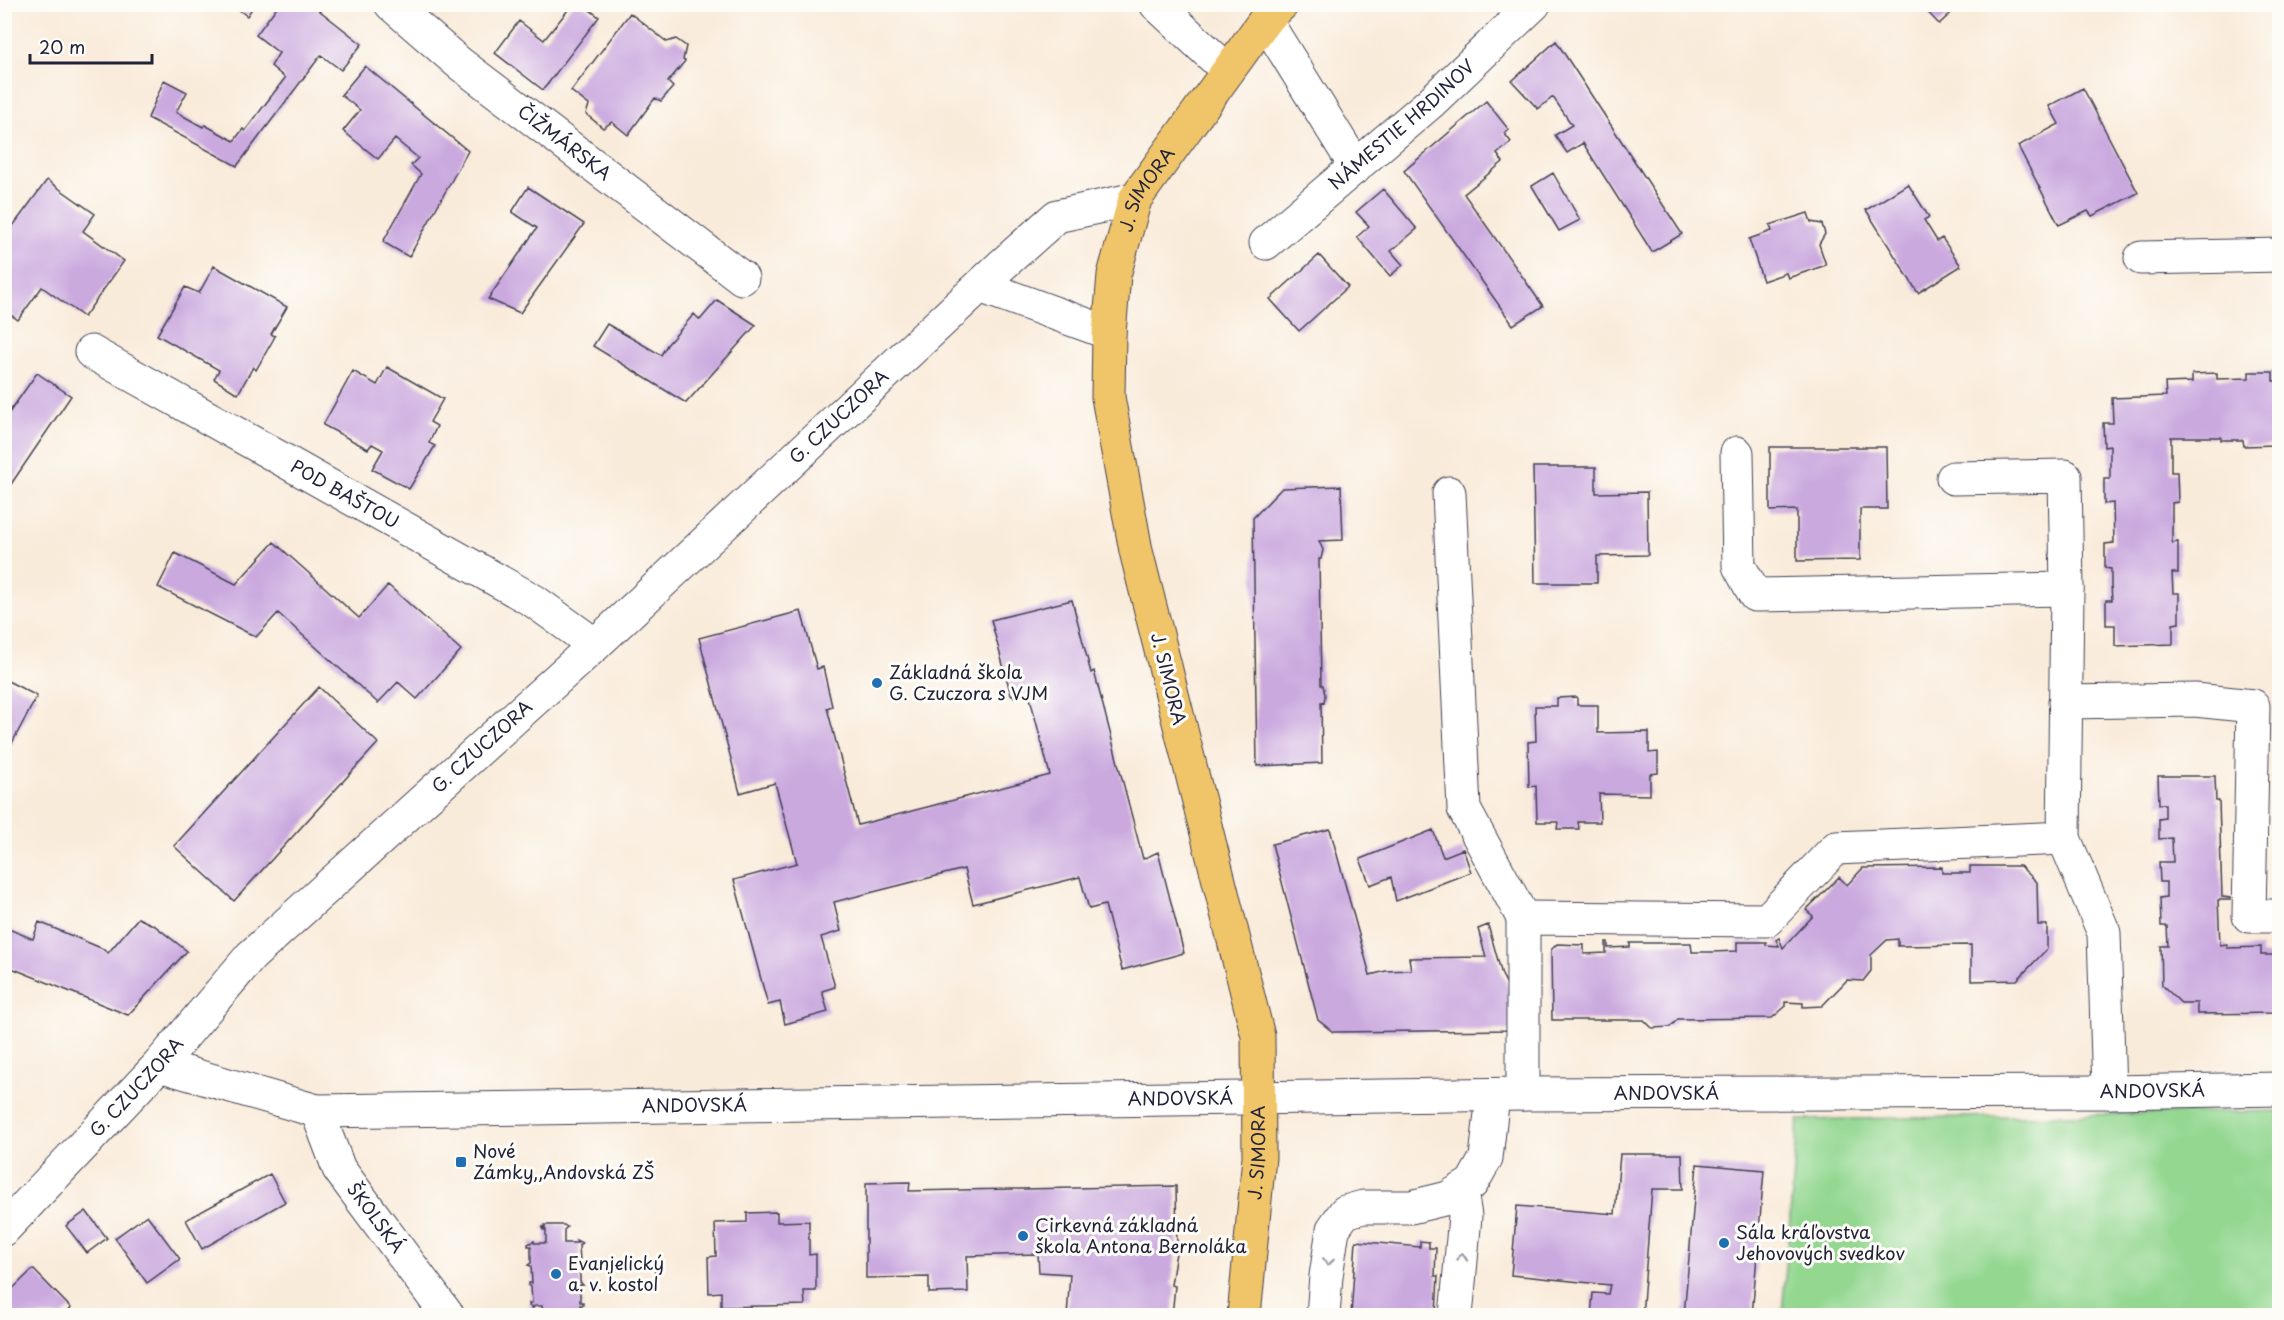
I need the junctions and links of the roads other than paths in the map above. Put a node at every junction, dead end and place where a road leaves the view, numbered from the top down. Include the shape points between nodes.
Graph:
1 (391, 4) edge
2 (1156, 4) edge
3 (1534, 4) edge
4 (1273, 12) edge
5 (1227, 70) junction
6 (1356, 167) junction
7 (1135, 198) junction
8 (1266, 243) dead end
9 (2280, 255) edge
10 (2141, 258) dead end
11 (742, 278) dead end
12 (980, 286) junction
13 (1109, 333) junction
14 (91, 352) dead end
15 (1737, 453) dead end
16 (1953, 478) dead end
17 (1449, 493) dead end
18 (2067, 589) junction
19 (595, 645) junction
20 (2065, 702) junction
21 (2064, 838) junction
22 (2280, 916) edge
23 (1522, 918) junction
24 (159, 1065) junction
25 (2280, 1089) edge
26 (2109, 1092) junction
27 (1508, 1094) junction
28 (1259, 1099) junction
29 (317, 1111) junction
30 (1461, 1191) junction
31 (4, 1228) edge
32 (448, 1316) edge
33 (1244, 1316) edge
34 (1323, 1316) edge
35 (1456, 1316) edge

1 - 11 street, ČIŽMÁRSKA via 459,63
2 - 5 street
3 - 6 street, NÁMESTIE HRDINOV
4 - 5 main road
4 - 6 street
5 - 7 main road, J. SIMORA
6 - 8 street, NÁMESTIE HRDINOV
7 - 12 street, G. CZUCZORA via 1057,216
7 - 13 main road, J. SIMORA via 1114,275
9 - 10 street
12 - 13 street
12 - 19 street, G. CZUCZORA
13 - 28 main road, J. SIMORA via 1108,397 1136,551 1258,1036
14 - 19 street, POD BAŠTOU via 534,602
15 - 18 street via 1739,566 1755,595
16 - 18 street via 2065,476
17 - 23 street via 1464,809
18 - 20 street
19 - 24 street, G. CZUCZORA via 251,956
20 - 21 street
20 - 22 street via 2196,700 2253,706 2249,916
21 - 23 street via 1836,848 1767,920
21 - 26 street via 2104,933
23 - 27 street
24 - 29 street, ANDOVSKÁ
24 - 31 street, G. CZUCZORA
25 - 26 street, ANDOVSKÁ
26 - 27 street, ANDOVSKÁ
27 - 28 street, ANDOVSKÁ
27 - 30 street via 1486,1158 1472,1183
28 - 29 street, ANDOVSKÁ
28 - 33 main road, J. SIMORA via 1259,1157
29 - 32 street, ŠKOLSKÁ via 339,1169
30 -> 34 street via 1411,1207 1363,1207 1346,1212 1333,1229
35 -> 30 street via 1465,1216

